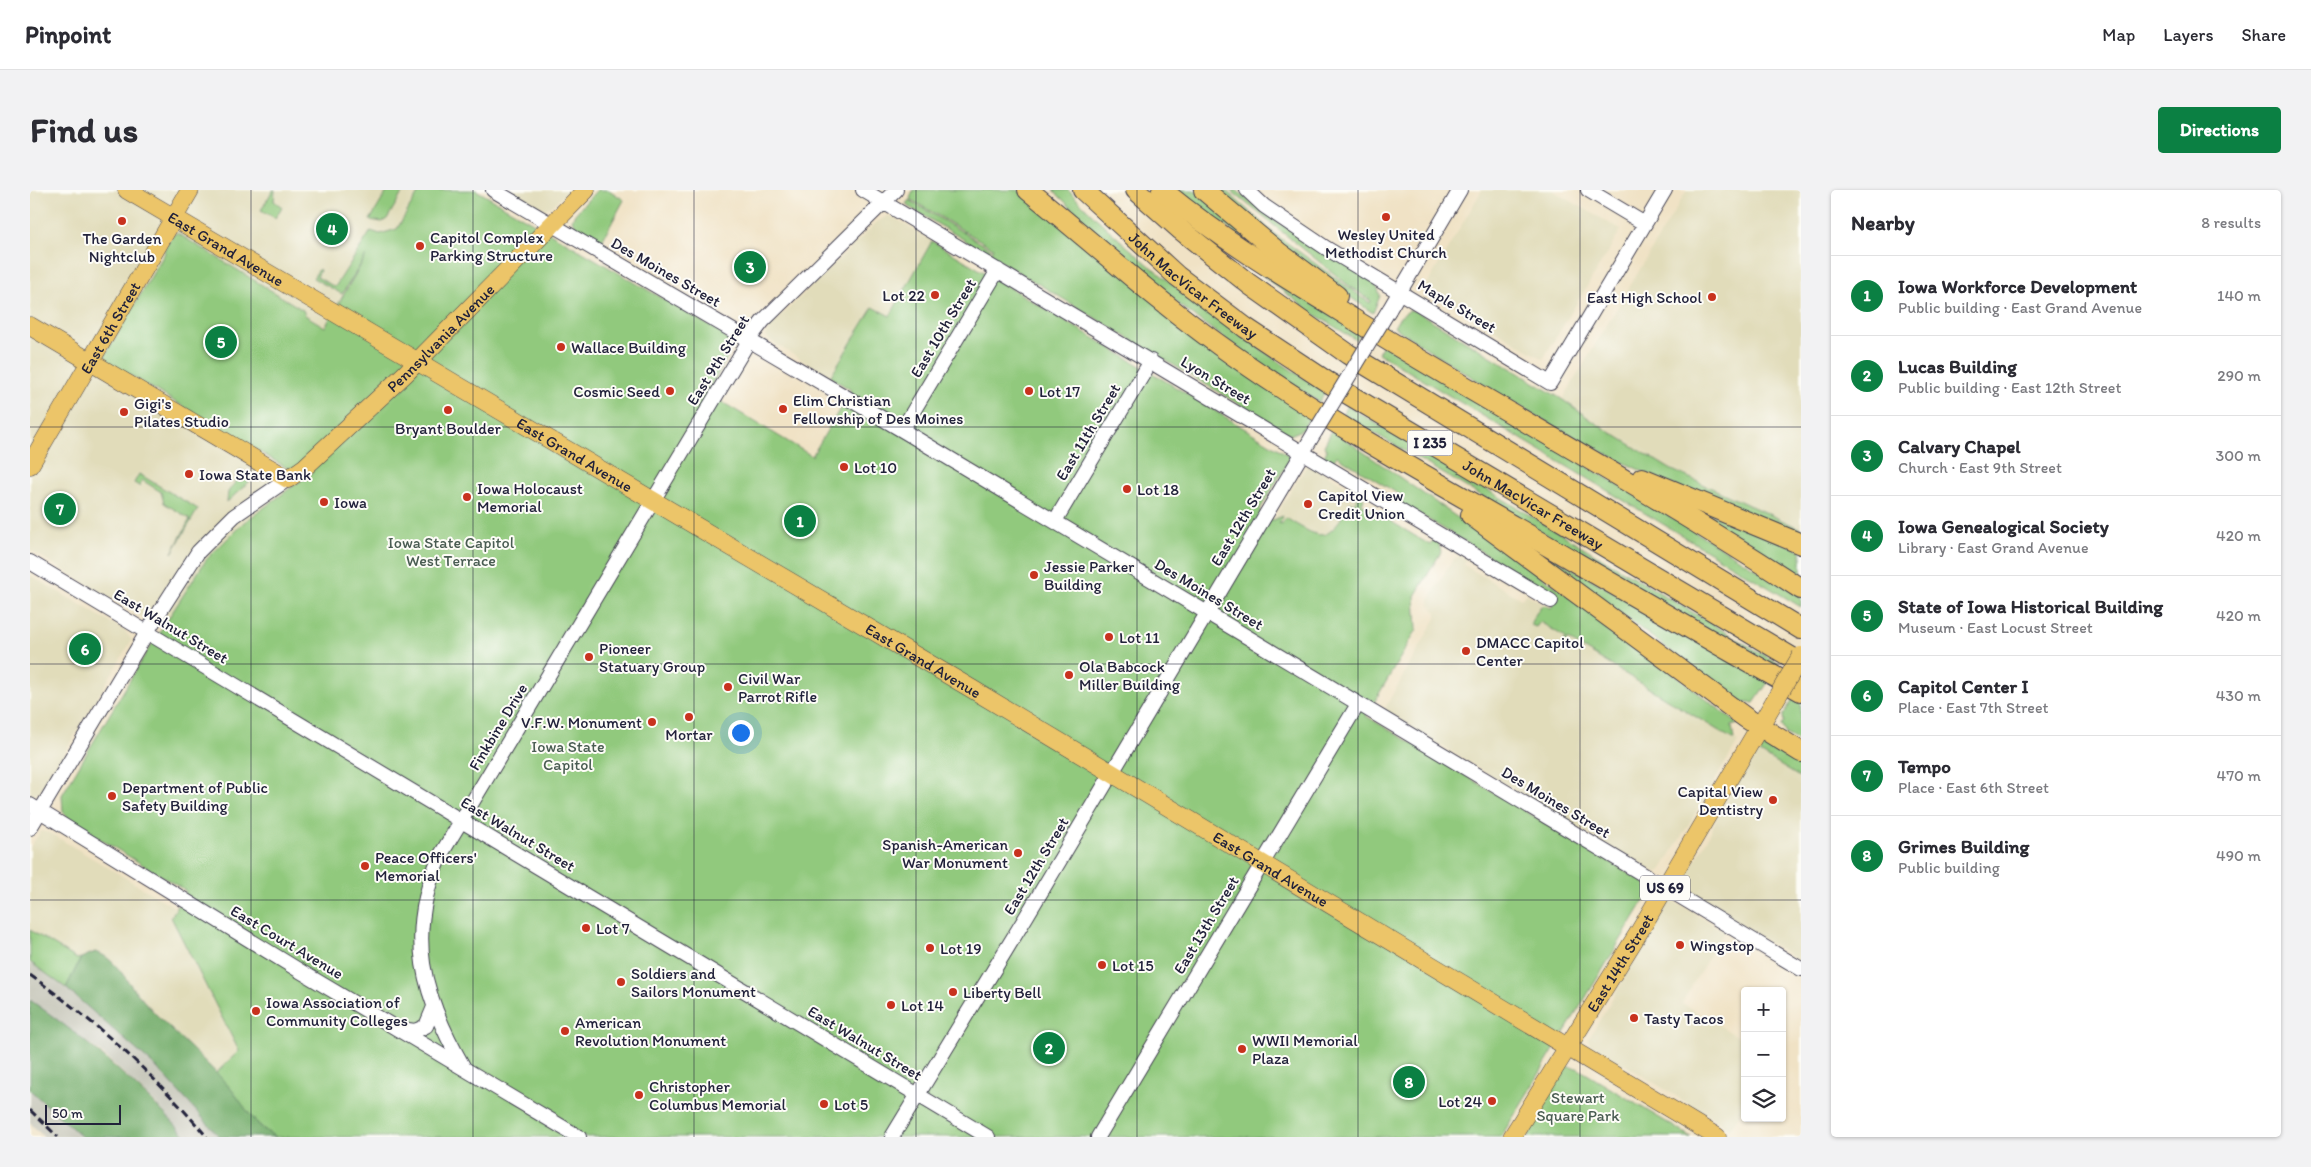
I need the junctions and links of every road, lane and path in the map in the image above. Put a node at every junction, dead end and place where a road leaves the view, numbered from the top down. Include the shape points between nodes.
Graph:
1 (127, 190) edge
2 (190, 190) edge
3 (493, 190) edge
4 (586, 190) edge
5 (862, 190) edge
6 (896, 190) edge
7 (1028, 190) edge
8 (1044, 190) edge
9 (1083, 190) edge
10 (1136, 190) edge
11 (1162, 190) edge
12 (1204, 190) edge
13 (1460, 190) edge
14 (1588, 190) edge
15 (1666, 190) edge
16 (1250, 191) edge
17 (884, 202) junction
18 (174, 218) junction
19 (1645, 224) junction
20 (551, 225) junction
21 (1098, 247) junction
22 (998, 270) junction
23 (1400, 292) junction
24 (30, 326) edge
25 (749, 339) junction
26 (1151, 361) junction
27 (90, 362) junction
28 (417, 362) junction
29 (1446, 375) junction
30 (1530, 425) junction
31 (902, 430) junction
32 (1303, 452) junction
33 (1384, 452) junction
34 (30, 465) edge
35 (288, 479) junction
36 (654, 500) junction
37 (1055, 522) junction
38 (1801, 544) edge
39 (30, 562) edge
40 (1801, 589) edge
41 (1550, 601) dead end
42 (1207, 612) junction
43 (1801, 629) edge
44 (147, 632) junction
45 (1801, 656) edge
46 (1801, 663) edge
47 (1801, 691) edge
48 (1358, 704) junction
49 (1760, 727) junction
50 (1801, 752) edge
51 (1111, 773) junction
52 (35, 808) edge
53 (462, 821) junction
54 (30, 828) edge
55 (1262, 864) junction
56 (1665, 888) junction
57 (1801, 969) edge
58 (434, 1007) junction
59 (398, 1029) junction
60 (1568, 1047) junction
61 (464, 1068) junction
62 (919, 1095) junction
63 (1711, 1135) edge
64 (579, 1137) edge
65 (892, 1137) edge
66 (988, 1137) edge
67 (1098, 1137) edge
68 (1512, 1137) edge

1 - 18 main road, East Grand Avenue
2 - 18 main road, East 6th Street
3 - 20 street, Des Moines Street
4 - 20 main road, Pennsylvania Avenue
5 - 17 street, Lyon Street
6 - 17 street, East 9th Street
7 - 21 highway
8 - 21 highway
9 - 46 highway, John MacVicar Freeway / I 235 via 1177,276 1326,382
10 - 43 highway, John MacVicar Freeway / I 235 via 1249,284 1348,354
11 - 29 highway via 1262,263
12 - 29 highway via 1278,252
13 - 23 street, East 12th Street
14 - 19 street
15 - 19 street
16 - 23 street, Maple Street via 1264,206 1326,248
17 - 22 street, Lyon Street
17 - 25 street, East 9th Street via 763,321
18 - 27 main road, East 6th Street
18 - 28 main road, East Grand Avenue
19 - 23 street, Maple Street via 1550,383
20 - 25 street, Des Moines Street
20 - 28 main road, Pennsylvania Avenue
21 - 33 highway via 1147,291 1218,345
22 - 26 street, Lyon Street
22 - 31 street, East 10th Street
23 - 32 street, East 12th Street, bridge
24 - 27 main road
25 - 31 street, Des Moines Street
25 - 36 street, East 9th Street
26 - 32 street, Lyon Street
26 - 37 street, East 11th Street
27 - 34 main road, East 6th Street
27 - 35 main road
28 - 35 main road, Pennsylvania Avenue via 305,467
28 - 36 main road, East Grand Avenue
29 - 30 highway
30 - 38 highway via 1660,487
30 - 40 highway
31 - 37 street, Des Moines Street
32 - 41 street, Lyon Street
32 - 42 street, East 12th Street
33 - 47 highway via 1705,639
33 - 49 highway
35 - 44 street via 234,516 198,552
36 - 51 main road, East Grand Avenue
36 - 53 street, Finkbine Drive
37 - 42 street, Des Moines Street
39 - 44 street, East Walnut Street
42 - 48 street, Des Moines Street
42 - 51 street, East 12th Street
44 - 52 street
44 - 53 street, East Walnut Street
45 - 49 main road, East 14th Street / US 69, bridge
48 - 55 street, East 13th Street
48 - 56 street, Des Moines Street
49 - 50 highway
49 - 56 main road, East 14th Street / US 69
51 - 55 main road, East Grand Avenue
51 - 62 street, East 12th Street
52 - 54 street
52 - 59 street, East Court Avenue
53 - 58 street, Finkbine Drive via 432,874 421,914 423,962
53 - 62 street, East Walnut Street
55 - 60 main road, East Grand Avenue
55 - 67 street, East 13th Street
56 - 57 street, Des Moines Street
56 - 60 main road, East 14th Street / US 69
58 - 59 street via 429,1022 420,1030
58 - 61 street, Finkbine Drive
59 - 61 street, East Court Avenue
60 - 63 main road, East Grand Avenue
60 - 68 main road, East 14th Street / US 69
61 - 64 street, East Court Avenue
62 - 65 street, East 12th Street
62 - 66 street, East Walnut Street

